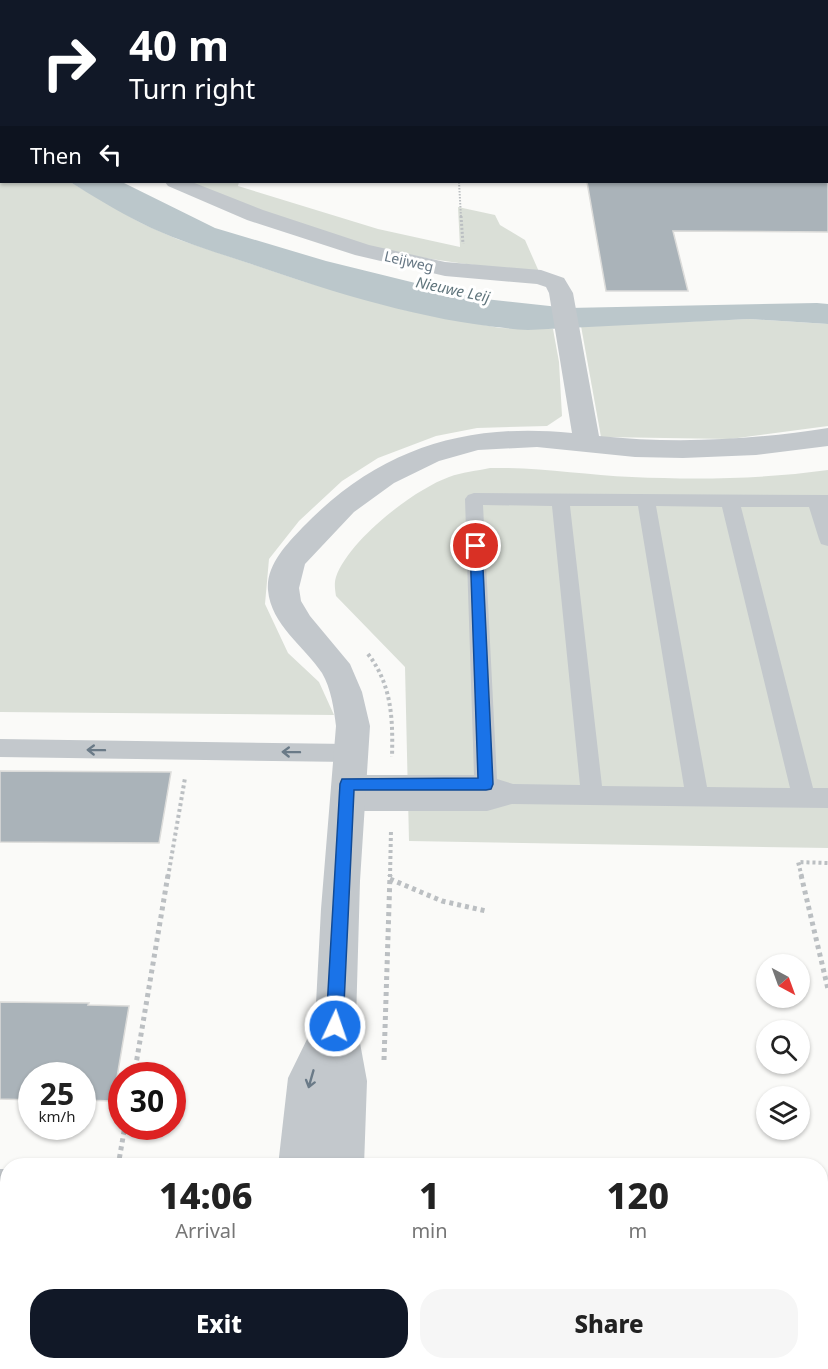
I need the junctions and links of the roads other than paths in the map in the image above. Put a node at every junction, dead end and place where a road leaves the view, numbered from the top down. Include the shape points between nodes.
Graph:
1 (177, 183) edge
2 (828, 436) edge
3 (587, 442) junction
4 (560, 499) junction
5 (646, 500) junction
6 (730, 500) junction
7 (822, 501) edge
8 (828, 539) edge
9 (0, 748) edge
10 (349, 753) junction
11 (486, 784) junction
12 (347, 792) junction
13 (391, 792) junction
14 (512, 794) junction
15 (592, 795) junction
16 (697, 796) junction
17 (804, 797) junction
18 (828, 798) edge
19 (335, 1026) junction
20 (301, 1158) edge
21 (342, 1158) edge

1 - 3 street, Leijweg via 297,230 363,250 445,268 549,279 556,283 571,343
2 - 3 street via 724,448 636,448
3 - 10 street via 511,439 479,441 448,449 392,472 361,491 299,549 285,575 284,599 336,669 353,723
4 - 5 lane
4 - 11 lane via 474,499
4 - 15 lane
5 - 6 lane
5 - 16 lane
6 - 7 lane
6 - 17 lane
7 - 8 lane
10 -> 9 lane
10 - 12 street
11 - 13 lane
11 - 14 lane
12 - 13 lane
12 - 19 street
13 - 14 lane via 488,801
14 - 15 lane
15 - 16 lane
16 - 17 lane
17 - 18 lane
19 -> 20 street via 309,1078
19 - 21 street via 346,1078

